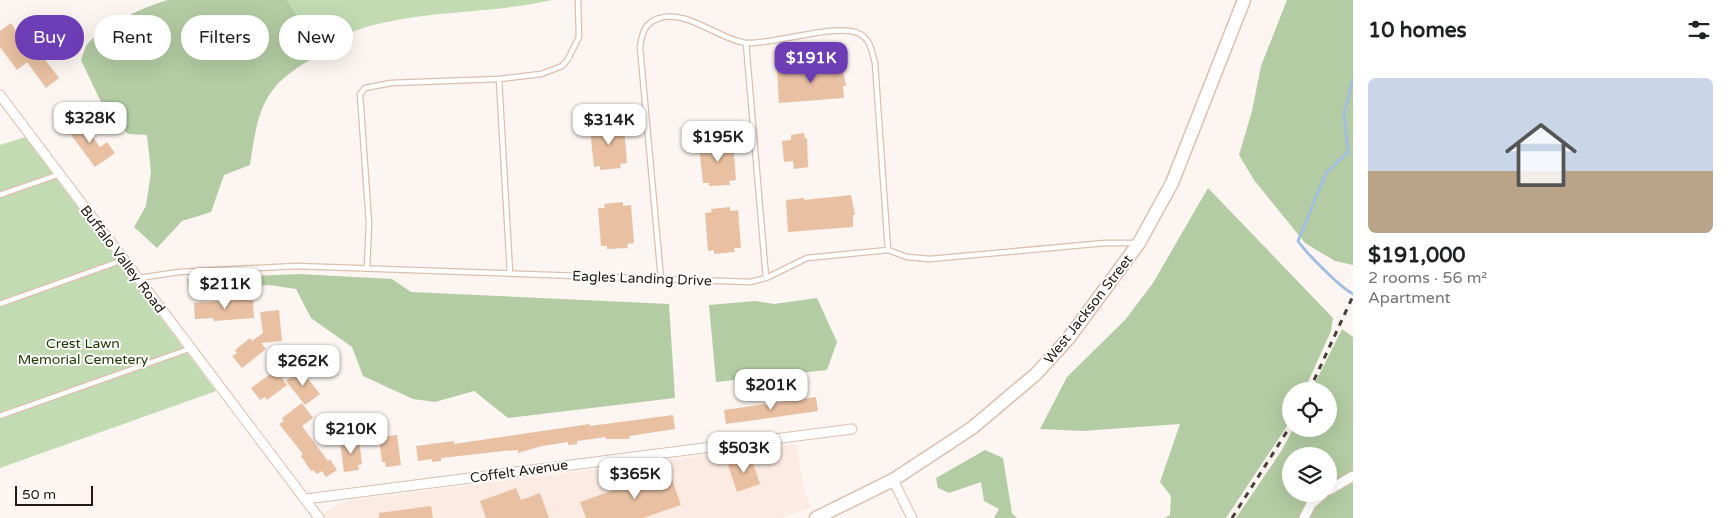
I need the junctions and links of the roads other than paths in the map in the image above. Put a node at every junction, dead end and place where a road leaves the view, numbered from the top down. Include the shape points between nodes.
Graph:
1 (578, 0) edge
2 (1244, 0) edge
3 (746, 43) junction
4 (499, 79) junction
5 (0, 95) edge
6 (60, 174) junction
7 (0, 195) edge
8 (1139, 243) junction
9 (888, 250) junction
10 (123, 260) junction
11 (366, 268) junction
12 (510, 273) junction
13 (138, 278) junction
14 (766, 278) junction
15 (661, 279) junction
16 (0, 304) edge
17 (189, 349) junction
18 (0, 416) edge
19 (852, 429) dead end
20 (1353, 476) edge
21 (893, 480) junction
22 (1337, 485) edge
23 (306, 499) junction
24 (1313, 502) edge
25 (319, 518) edge
26 (816, 518) edge
27 (912, 518) edge
28 (1304, 518) edge

1 - 4 lane via 579,37 562,66 541,74
2 - 8 street, West Jackson Street via 1172,183
3 - 9 lane via 843,31 860,34 871,45
3 - 14 lane
3 - 15 lane via 677,17 661,17 649,23 642,32 640,47
4 - 11 lane via 390,83 365,88 360,94 368,223
4 - 12 lane
5 - 6 street, Buffalo Valley Road
6 - 7 lane
6 - 10 street, Buffalo Valley Road
8 - 9 lane, Eagles Landing Drive via 1105,243 930,259 908,257
8 - 21 street, West Jackson Street via 1068,339 1036,374 972,428
9 - 14 lane, Eagles Landing Drive via 807,258
10 - 13 street, Buffalo Valley Road
10 - 16 lane
11 - 12 lane, Eagles Landing Drive
11 - 13 lane, Eagles Landing Drive via 296,266 179,272
12 - 15 lane, Eagles Landing Drive
13 - 17 street, Buffalo Valley Road
14 - 15 lane, Eagles Landing Drive via 750,282
17 - 18 lane
17 - 23 street, Buffalo Valley Road
19 - 23 street, Coffelt Avenue
20 - 22 street
21 - 26 street, West Jackson Street
21 - 27 street
23 - 25 street, Buffalo Valley Road
24 - 28 street

